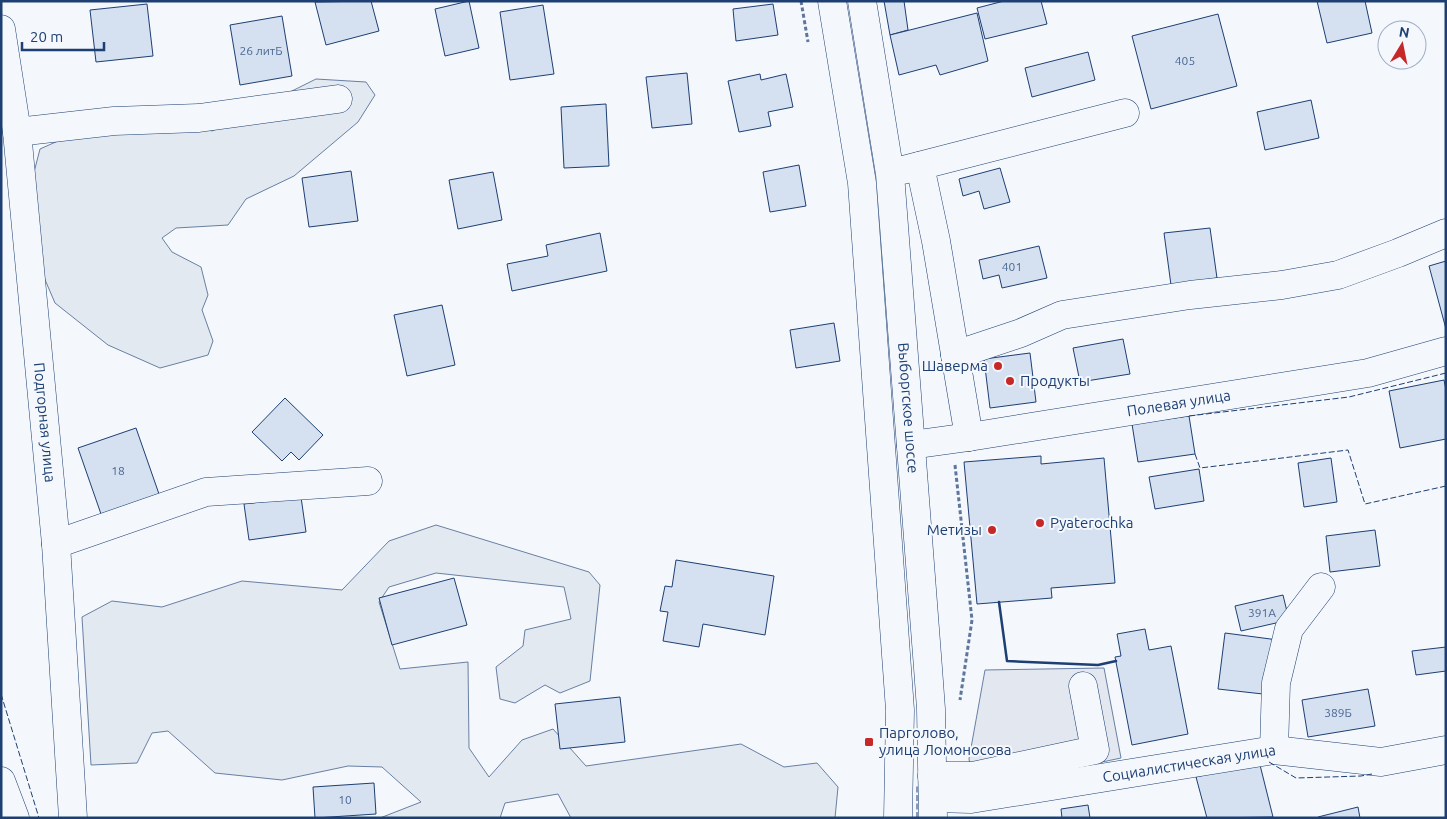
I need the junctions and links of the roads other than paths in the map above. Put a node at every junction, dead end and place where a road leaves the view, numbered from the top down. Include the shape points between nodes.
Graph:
1 (832, 1) edge
2 (862, 1) edge
3 (1, 29) edge
4 (338, 99) dead end
5 (1125, 112) dead end
6 (17, 132) junction
7 (920, 166) junction
8 (890, 174) junction
9 (1446, 233) edge
10 (1446, 351) edge
11 (955, 355) junction
12 (960, 439) junction
13 (910, 445) junction
14 (368, 481) dead end
15 (56, 544) junction
16 (1321, 587) dead end
17 (1083, 686) dead end
18 (1274, 750) junction
19 (1446, 750) edge
20 (1, 781) edge
21 (933, 797) edge
22 (15, 818) edge
23 (73, 818) edge
24 (898, 818) edge

1 - 24 street, Выборгское шоссе via 862,183 900,710
2 - 8 street, Выборгское шоссе
3 - 6 street, Подгорная улица
4 - 6 street via 199,118 114,121
5 - 7 street
6 - 15 street, Подгорная улица
7 - 8 street
7 - 11 street
8 - 13 street, Выборгское шоссе
9 - 11 street via 1338,275 1062,315 1021,333
10 - 12 street, Полевая улица via 1368,373
11 - 12 street
12 - 13 street, Полевая улица
13 - 21 street, Выборгское шоссе via 929,676
14 - 15 street via 206,492
15 - 23 street, Подгорная улица
16 - 18 street via 1289,629 1276,683
17 - 21 street via 1095,750 973,776
18 - 19 street, Социалистическая улица via 1381,762
18 - 21 street, Социалистическая улица via 972,799
20 - 22 street

